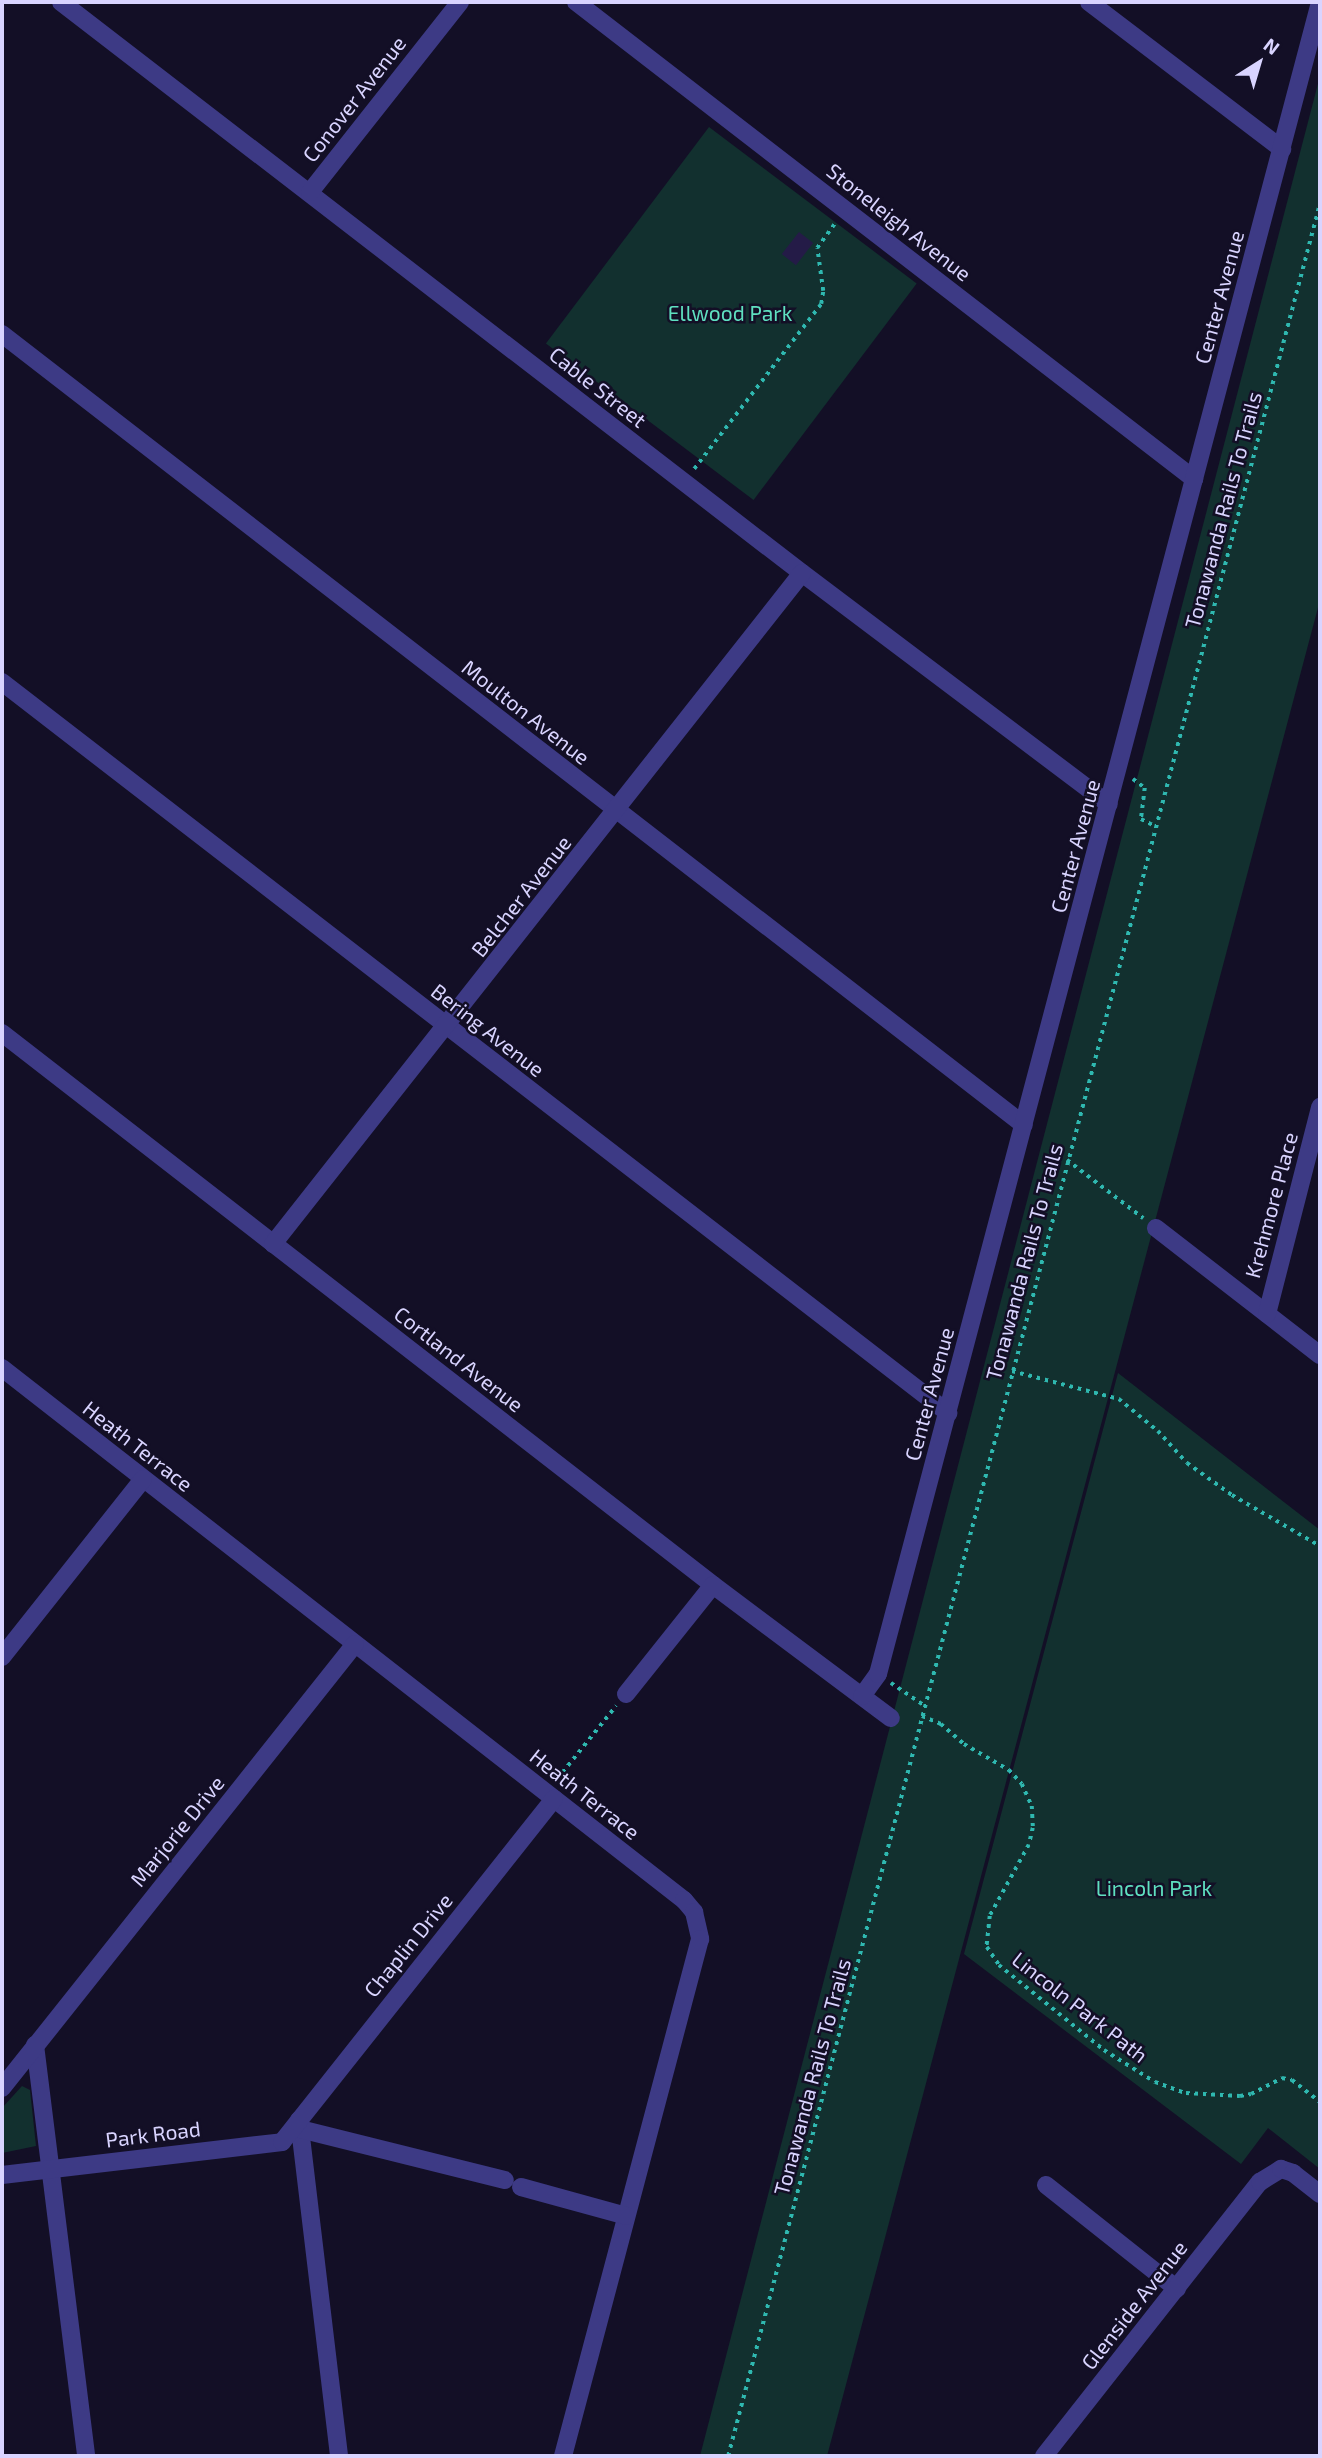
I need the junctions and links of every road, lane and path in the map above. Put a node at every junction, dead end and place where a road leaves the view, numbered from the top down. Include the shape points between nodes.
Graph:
1 (61, 2) edge
2 (460, 2) edge
3 (576, 2) edge
4 (1088, 2) edge
5 (1320, 2) edge
6 (1282, 149) junction
7 (310, 192) junction
8 (1320, 203) edge
9 (839, 218) dead end
10 (2, 334) edge
11 (694, 470) dead end
12 (1194, 479) junction
13 (802, 573) junction
14 (2, 682) edge
15 (1128, 777) dead end
16 (1109, 804) junction
17 (617, 811) junction
18 (1155, 826) junction
19 (446, 1026) junction
20 (2, 1033) edge
21 (1320, 1107) edge
22 (1024, 1125) junction
23 (1067, 1160) junction
24 (1156, 1228) joint
25 (273, 1244) junction
26 (1267, 1314) junction
27 (1320, 1355) edge
28 (2, 1368) edge
29 (1012, 1371) junction
30 (948, 1413) junction
31 (143, 1479) junction
32 (1320, 1546) edge
33 (713, 1585) junction
34 (355, 1644) junction
35 (2, 1657) edge
36 (888, 1681) dead end
37 (626, 1694) joint
38 (862, 1696) junction
39 (924, 1705) junction
40 (921, 1716) junction
41 (891, 1718) dead end
42 (550, 1796) junction
43 (36, 2045) junction
44 (2, 2088) edge
45 (1320, 2102) edge
46 (300, 2124) junction
47 (51, 2169) junction
48 (2, 2175) edge
49 (1046, 2185) dead end
50 (1320, 2194) edge
51 (626, 2216) junction
52 (1177, 2289) junction
53 (86, 2456) edge
54 (338, 2456) edge
55 (563, 2456) edge
56 (728, 2456) edge
57 (1044, 2456) edge

1 - 7 street, Cable Street
2 - 7 street, Conover Avenue
3 - 12 street, Stoneleigh Avenue
4 - 6 street
5 - 6 street, Center Avenue
6 - 12 street, Center Avenue
7 - 13 street, Cable Street
8 - 18 path, Tonawanda Rails To Trails
9 - 11 path via 817,247 821,304
10 - 17 street, Moulton Avenue
12 - 16 street, Center Avenue
13 - 16 street, Cable Street
13 - 17 street, Belcher Avenue
14 - 19 street, Bering Avenue
15 - 18 path via 1145,788 1141,819
16 - 22 street, Center Avenue
17 - 19 street, Belcher Avenue
17 - 22 street, Moulton Avenue
18 - 23 path, Tonawanda Rails To Trails
19 - 25 street, Belcher Avenue
19 - 30 street, Bering Avenue
20 - 25 street, Cortland Avenue
21 - 26 street, Krehmore Place
22 - 30 street, Center Avenue
23 - 24 path
23 - 29 path, Tonawanda Rails To Trails
24 - 26 street
25 - 33 street, Cortland Avenue
26 - 27 street
28 - 31 street, Heath Terrace
29 - 32 path via 1119,1399 1187,1463
29 - 39 path, Tonawanda Rails To Trails
30 - 38 street, Center Avenue via 878,1674
31 - 34 street, Heath Terrace
31 - 35 street
33 - 37 street
33 - 38 street, Cortland Avenue
34 - 42 street, Heath Terrace
34 - 43 street, Marjorie Drive
36 - 39 path
37 - 42 path
38 - 41 street, Cortland Avenue
39 - 40 path, Tonawanda Rails To Trails
40 - 45 path, Lincoln Park Path via 941,1724 964,1744 1009,1770 1032,1806 1029,1845 990,1916 988,1947 999,1965 1104,2050 1155,2082 1186,2093 1240,2096 1282,2078
40 - 56 path, Tonawanda Rails To Trails
42 - 46 street, Chaplin Drive
42 - 51 street, Heath Terrace via 684,1900 699,1925 700,1939
43 - 44 street, Marjorie Drive
43 - 47 street
46 - 47 street, Park Road via 282,2142
46 - 51 street
46 - 54 street
47 - 48 street, Park Road
47 - 53 street
49 - 52 street
50 - 52 street, Glenside Avenue via 1281,2169 1259,2182
51 - 55 street, Heath Terrace
52 - 57 street, Glenside Avenue

